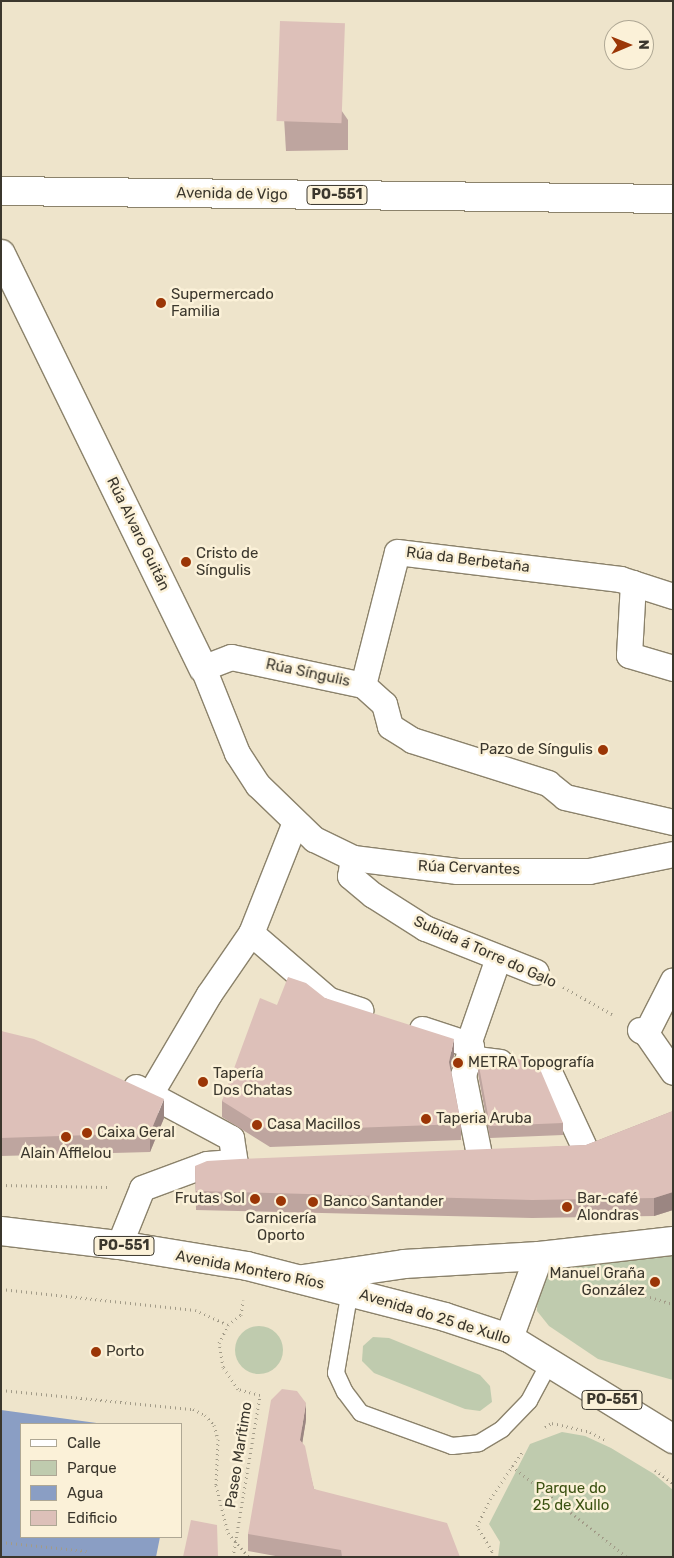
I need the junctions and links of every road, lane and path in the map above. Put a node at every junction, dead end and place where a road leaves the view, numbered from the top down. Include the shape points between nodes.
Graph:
1 (1, 191) edge
2 (673, 199) edge
3 (1, 254) edge
4 (633, 583) junction
5 (673, 596) edge
6 (202, 668) junction
7 (673, 668) edge
8 (363, 686) junction
9 (288, 815) junction
10 (673, 822) edge
11 (673, 854) edge
12 (353, 858) junction
13 (251, 933) junction
14 (498, 958) junction
15 (536, 972) joint
16 (673, 980) edge
17 (643, 1031) junction
18 (470, 1045) junction
19 (500, 1062) edge
20 (673, 1072) edge
21 (551, 1076) dead end
22 (116, 1078) edge
23 (150, 1094) junction
24 (611, 1139) edge
25 (585, 1149) junction
26 (556, 1150) edge
27 (454, 1156) edge
28 (1, 1185) edge
29 (142, 1188) junction
30 (1, 1230) edge
31 (673, 1241) edge
32 (119, 1245) junction
33 (624, 1245) junction
34 (539, 1256) junction
35 (247, 1266) junction
36 (302, 1279) junction
37 (1, 1289) edge
38 (350, 1290) junction
39 (673, 1304) edge
40 (228, 1326) junction
41 (509, 1338) junction
42 (551, 1360) junction
43 (1, 1390) edge
44 (540, 1430) dead end
45 (673, 1439) edge
46 (529, 1442) dead end
47 (612, 1443) dead end
48 (512, 1466) junction
49 (650, 1466) dead end
50 (673, 1483) edge
51 (1, 1542) edge
52 (236, 1544) junction
53 (87, 1551) dead end
54 (234, 1557) edge
55 (249, 1557) edge
56 (490, 1557) edge
57 (627, 1557) edge

1 - 2 main road, Avenida de Vigo / PO-551
3 - 6 main road, Rúa Alvaro Guitán
4 - 5 street, Rúa da Berbetaña
4 - 7 street via 629,655
4 - 8 street, Rúa da Berbetaña via 398,552
6 - 8 street, Rúa Síngulis via 231,657
6 - 9 street, Rúa Alvaro Guitán via 237,753 258,785
8 - 10 street, Rúa Síngulis via 384,704 390,726 412,740 548,783 565,797
9 - 12 street, Rúa Cervantes via 314,839
9 - 13 street
11 - 12 street, Rúa Cervantes via 589,871 456,871
12 - 14 street, Subida á Torre do Galo via 350,876 373,895 425,928
13 - 18 street via 329,1000
13 - 23 street
14 - 15 street, Subida á Torre do Galo
14 - 18 street
15 - 17 path, Subida á Torre do Galo
16 - 17 street
17 - 20 street
18 - 19 street via 476,1059
18 - 27 street via 463,1076 489,1154
21 - 25 street
22 - 23 street
23 - 29 street via 232,1138 245,1162 207,1164
24 - 25 street
25 - 26 street
28 - 29 path
29 - 32 street
30 - 32 main road, Avenida Montero Ríos / PO-551
31 - 33 main road
32 - 35 main road, Avenida Montero Ríos / PO-551
33 - 34 main road
33 - 39 path via 626,1290
34 - 36 main road via 404,1264
34 - 41 main road
35 - 36 main road, Avenida Montero Ríos / PO-551
35 - 40 path, Paseo Marítimo via 241,1315
36 - 38 main road, Avenida Montero Ríos / PO-551
37 - 40 path via 196,1310
38 - 41 main road, Avenida do 25 de Xullo / PO-551
38 - 42 lane via 336,1373 345,1392 361,1413 452,1446 479,1443 502,1429 529,1401
40 - 52 path, Paseo Marítimo via 219,1343 223,1367 238,1389 260,1394
41 - 42 main road, Avenida do 25 de Xullo / PO-551
42 - 45 main road, Avenida do 25 de Xullo / PO-551
43 - 52 path via 193,1409 205,1415 214,1425 218,1439 216,1485 228,1534
44 - 47 path via 552,1423 590,1432
46 - 48 path
48 - 56 path via 477,1526 492,1551
48 - 57 path
49 - 50 path
51 - 53 path
52 - 54 path, Paseo Marítimo
52 - 55 path

